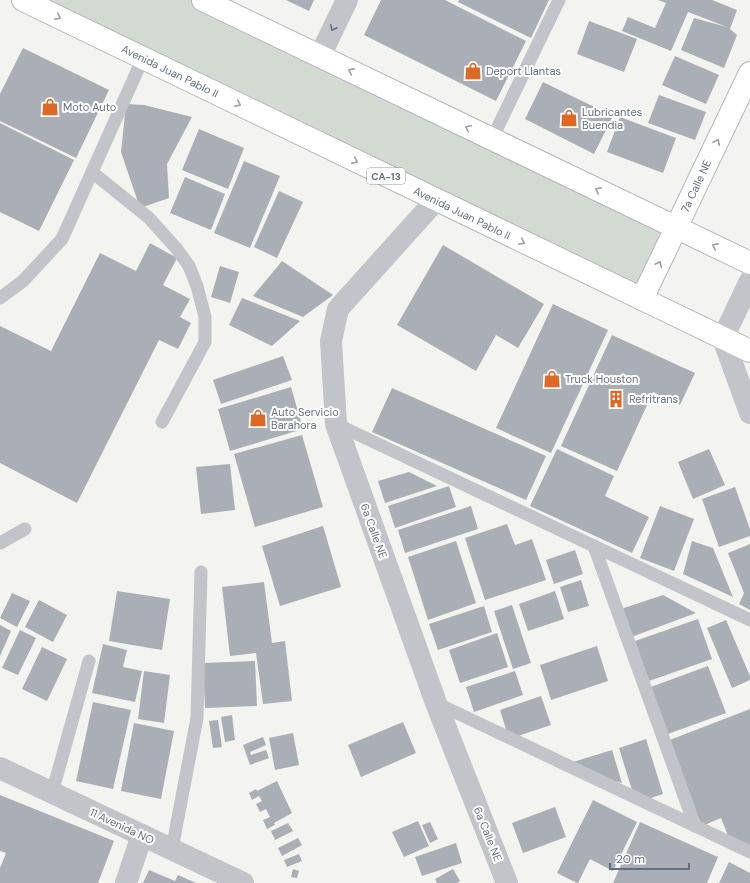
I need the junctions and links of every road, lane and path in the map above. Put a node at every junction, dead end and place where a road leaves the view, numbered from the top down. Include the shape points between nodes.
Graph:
1 (23, 0) edge
2 (203, 0) edge
3 (347, 0) edge
4 (559, 0) edge
5 (320, 56) junction
6 (144, 58) junction
7 (750, 73) edge
8 (492, 139) junction
9 (92, 172) junction
10 (436, 200) junction
11 (676, 228) junction
12 (750, 263) edge
13 (750, 281) edge
14 (0, 298) edge
15 (642, 299) junction
16 (723, 338) junction
17 (750, 351) edge
18 (750, 412) edge
19 (162, 422) dead end
20 (336, 424) junction
21 (25, 529) dead end
22 (0, 544) edge
23 (594, 546) junction
24 (201, 572) dead end
25 (750, 620) edge
26 (89, 661) dead end
27 (436, 703) junction
28 (0, 768) edge
29 (52, 793) junction
30 (695, 826) junction
31 (142, 835) junction
32 (172, 849) junction
33 (750, 852) edge
34 (126, 883) edge
35 (243, 883) edge
36 (507, 883) edge

1 -> 6 main road, Avenida Juan Pablo II / CA-13
2 - 5 main road
3 -> 5 street
4 - 8 lane
8 -> 5 main road
6 - 9 lane
6 -> 10 main road, Avenida Juan Pablo II / CA-13
11 -> 7 main road, 7a Calle NE
11 -> 8 main road
9 - 14 lane via 62,239 23,281
9 - 19 lane via 149,218 176,248 197,286 206,317 205,342
10 -> 15 main road, Avenida Juan Pablo II / CA-13
10 - 20 street, 6a Calle NE via 338,309 331,341
12 -> 11 main road
15 -> 11 main road, 7a Calle NE
13 - 16 street
15 - 16 main road, Avenida Juan Pablo II / CA-13
16 - 17 main road, Avenida Juan Pablo II / CA-13
16 - 18 street
20 - 23 lane
20 - 27 street, 6a Calle NE
21 - 22 lane
23 - 25 lane
23 - 30 lane
24 - 32 lane via 197,718
26 - 29 lane
27 - 30 lane
27 - 36 street, 6a Calle NE
28 - 29 street, 11 Avenida NO
29 - 31 street, 11 Avenida NO
30 - 33 lane
31 - 32 street, 11 Avenida NO
31 - 34 street
32 - 35 street, 11 Avenida NO

